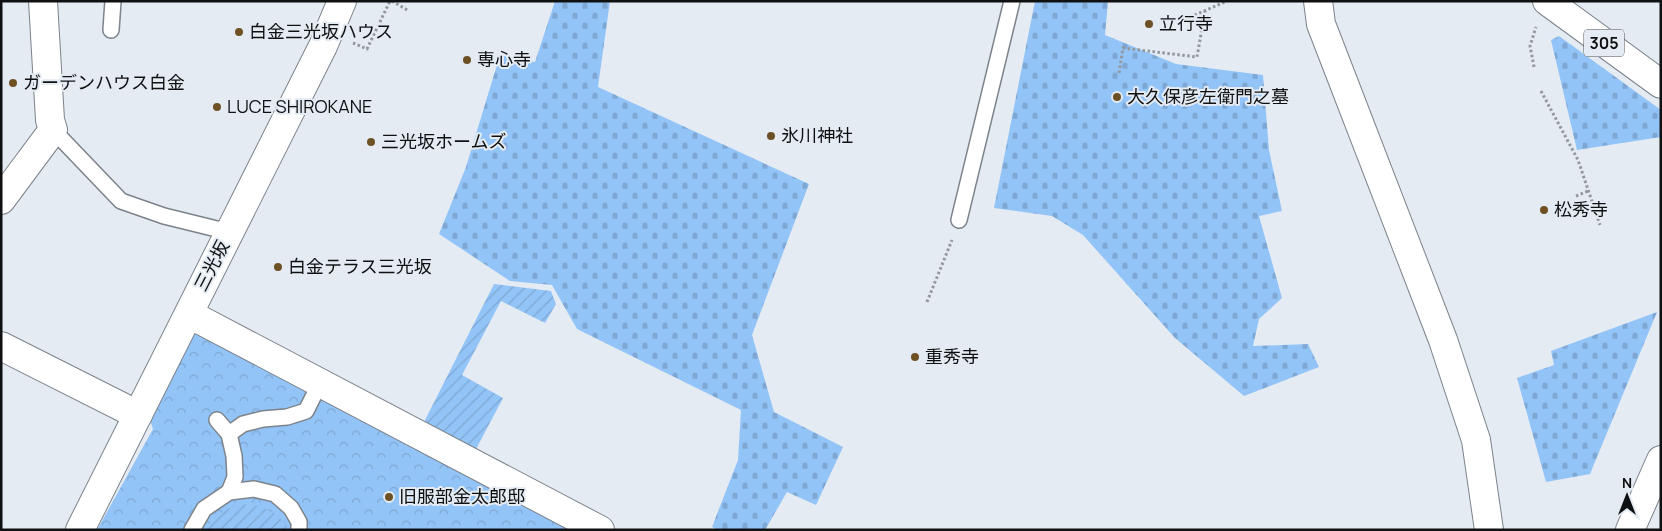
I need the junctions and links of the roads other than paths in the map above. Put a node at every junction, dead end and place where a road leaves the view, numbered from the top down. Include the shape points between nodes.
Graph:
1 (43, 1) edge
2 (113, 1) edge
3 (342, 1) edge
4 (1012, 1) edge
5 (1318, 1) edge
6 (1542, 13) edge
7 (111, 30) dead end
8 (1661, 84) edge
9 (53, 130) junction
10 (1, 200) edge
11 (959, 220) dead end
12 (229, 232) junction
13 (189, 314) junction
14 (1, 346) edge
15 (320, 383) junction
16 (138, 415) junction
17 (217, 420) dead end
18 (229, 434) junction
19 (1661, 460) edge
20 (229, 492) junction
21 (80, 530) edge
22 (192, 530) edge
23 (299, 530) edge
24 (600, 530) edge
25 (1489, 530) edge
26 (1630, 530) edge

1 - 9 main road
2 - 7 lane
3 - 12 main road, 三光坂 via 323,46
4 - 11 lane
5 - 25 main road via 1322,24 1443,340 1476,440
6 - 8 main road, 305
9 - 10 main road
9 - 12 lane via 121,202
12 - 13 main road, 三光坂
13 - 15 main road
13 - 16 main road, 三光坂
14 - 16 main road
15 - 18 lane via 306,411 243,424
15 - 24 main road
16 - 21 main road, 三光坂
17 - 18 lane
18 - 20 lane via 235,476
19 - 26 main road
20 - 22 lane via 204,509
20 - 23 lane via 254,489 275,494 291,508 299,522

